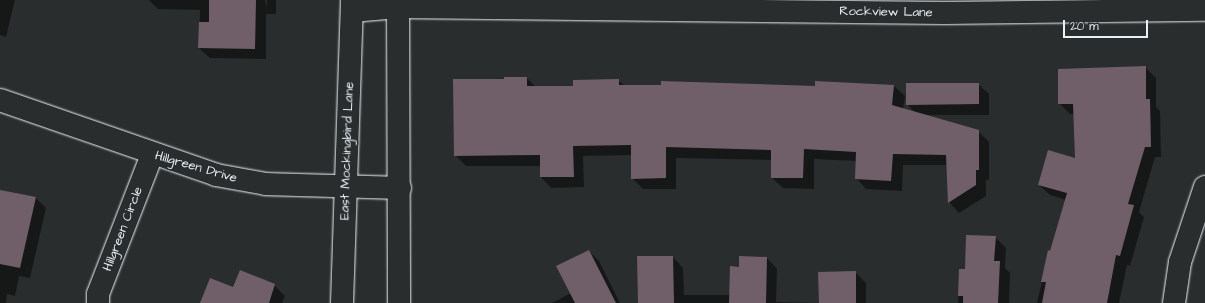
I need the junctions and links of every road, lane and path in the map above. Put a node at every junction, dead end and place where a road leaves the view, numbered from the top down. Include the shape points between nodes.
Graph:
1 (398, 3) edge
2 (352, 5) edge
3 (814, 5) edge
4 (1205, 10) edge
5 (0, 100) edge
6 (152, 155) junction
7 (346, 187) junction
8 (1205, 187) edge
9 (400, 188) junction
10 (98, 303) edge
11 (342, 303) edge
12 (399, 303) edge
13 (1174, 303) edge

1 - 2 street, Rockview Lane
1 - 3 street, Rockview Lane
1 - 9 street
2 - 7 street, East Mockingbird Lane
3 - 4 street, Rockview Lane via 946,13
5 - 6 street, Hillgreen Drive via 76,125
6 - 7 street, Hillgreen Drive via 216,175 266,184
6 - 10 street, Hillgreen Circle via 98,294
7 - 9 street, Hillgreen Drive
7 - 11 street, East Mockingbird Lane
8 - 13 street via 1180,262
9 - 12 street

